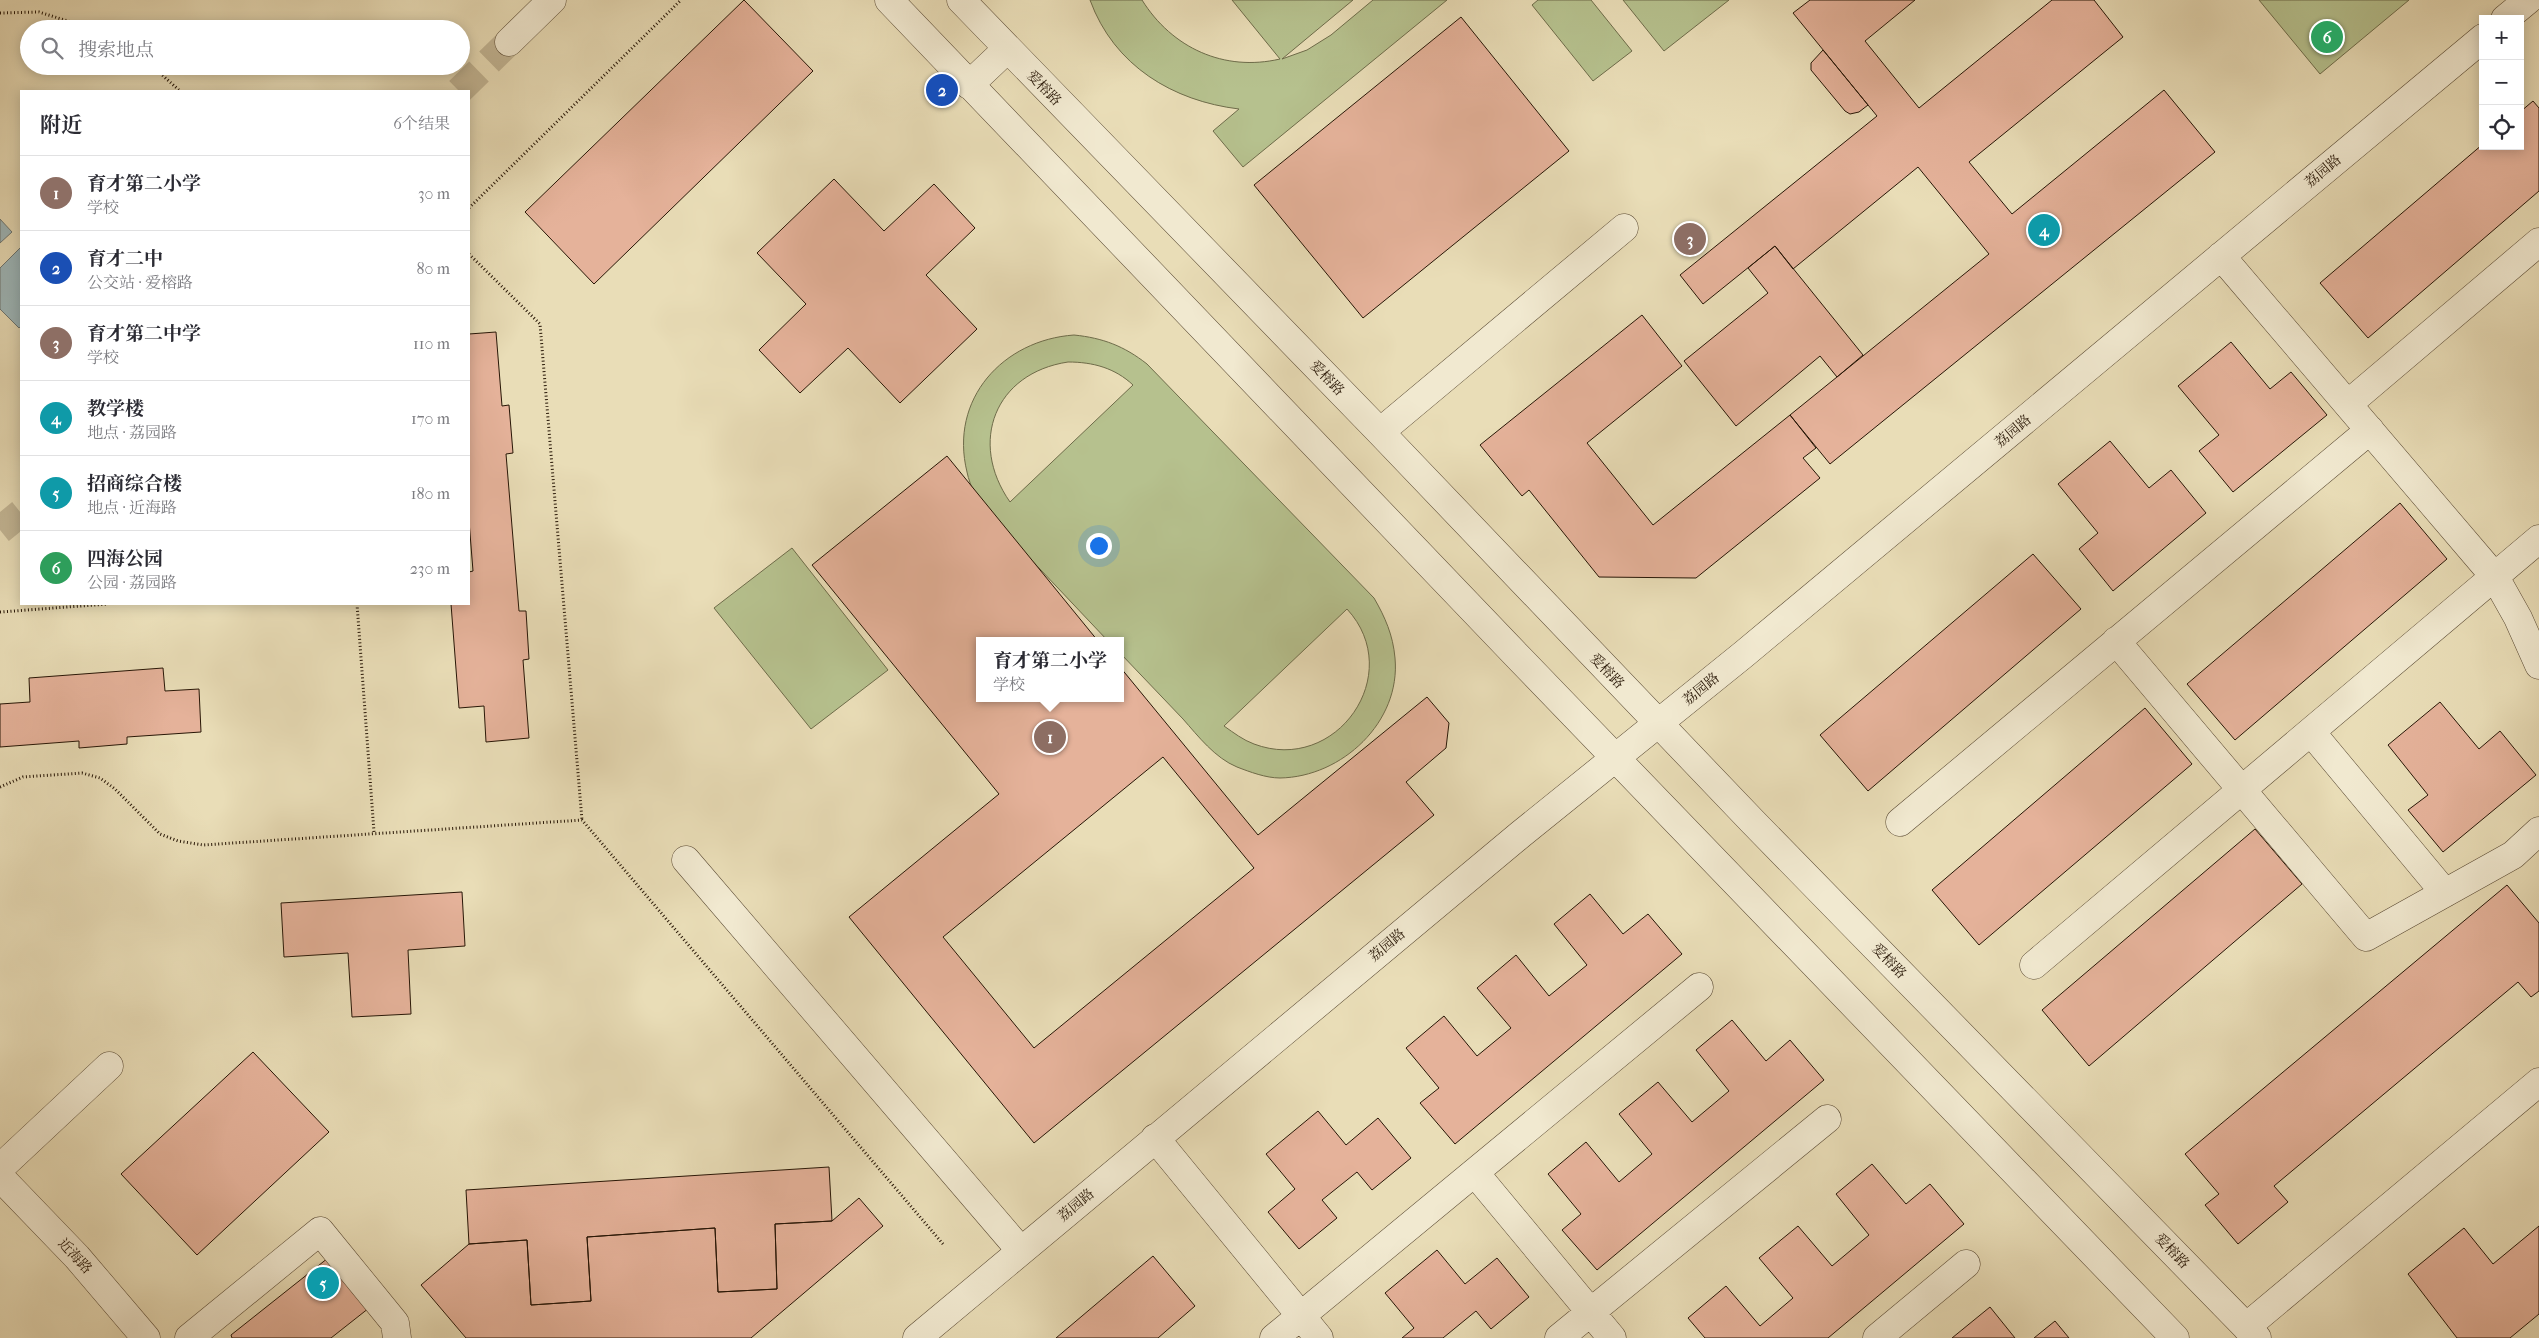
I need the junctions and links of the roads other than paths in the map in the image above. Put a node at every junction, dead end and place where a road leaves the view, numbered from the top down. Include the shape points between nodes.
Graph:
1 (552, 0) edge
2 (889, 0) edge
3 (961, 0) edge
4 (2528, 0) edge
5 (2510, 15) edge
6 (2479, 41) edge
7 (509, 42) tunnel mouth
8 (1007, 49) junction
9 (969, 85) junction
10 (1624, 228) dead end
11 (2539, 242) edge
12 (2221, 256) junction
13 (2348, 404) junction
14 (2370, 430) junction
15 (1380, 432) junction
16 (2539, 539) edge
17 (2494, 577) junction
18 (2116, 641) junction
19 (2539, 665) edge
20 (1658, 724) junction
21 (2311, 732) junction
22 (1615, 758) junction
23 (2242, 790) junction
24 (1900, 822) dead end
25 (2539, 831) edge
26 (686, 860) dead end
27 (2445, 893) junction
28 (2034, 965) dead end
29 (1700, 987) dead end
30 (108, 1066) dead end
31 (2539, 1082) edge
32 (1827, 1119) dead end
33 (1155, 1138) junction
34 (0, 1168) edge
35 (1475, 1173) junction
36 (0, 1177) edge
37 (1021, 1251) junction
38 (1966, 1264) dead end
39 (1590, 1312) junction
40 (1301, 1316) junction
41 (2251, 1333) edge
42 (146, 1338) edge
43 (189, 1338) edge
44 (397, 1338) edge
45 (917, 1338) edge
46 (1274, 1338) edge
47 (1320, 1338) edge
48 (1559, 1338) edge
49 (1612, 1338) edge
50 (1877, 1338) edge
51 (2175, 1338) edge

1 - 7 street
2 - 9 street
3 - 8 street, 爱榕路
4 - 5 street
6 - 12 street, 荔园路
8 - 9 street
8 - 15 street, 爱榕路
9 - 22 street
10 - 15 street
11 - 13 street
12 - 13 street
12 - 20 street, 荔园路
13 - 14 street
14 - 17 street
14 - 18 street
15 - 20 street, 爱榕路
16 - 17 street
17 - 19 street via 2518,618
17 - 21 street
18 - 23 street
18 - 24 street
20 - 22 street, 荔园路
20 - 41 street, 爱榕路
21 - 23 street
21 - 27 street
22 - 33 street, 荔园路
22 - 51 street
23 - 27 street via 2366,937
23 - 28 street
25 - 27 street via 2512,854
26 - 37 street
29 - 35 street
30 - 34 street
31 - 41 street
32 - 39 street
33 - 37 street, 荔园路
33 - 40 street
35 - 39 street
35 - 40 street
36 - 42 street, 近海路 via 77,1257
37 - 45 street, 荔园路
38 - 50 street
39 - 48 street
39 - 49 street
40 - 46 street
40 - 47 street
43 - 44 street via 320,1231 395,1323

